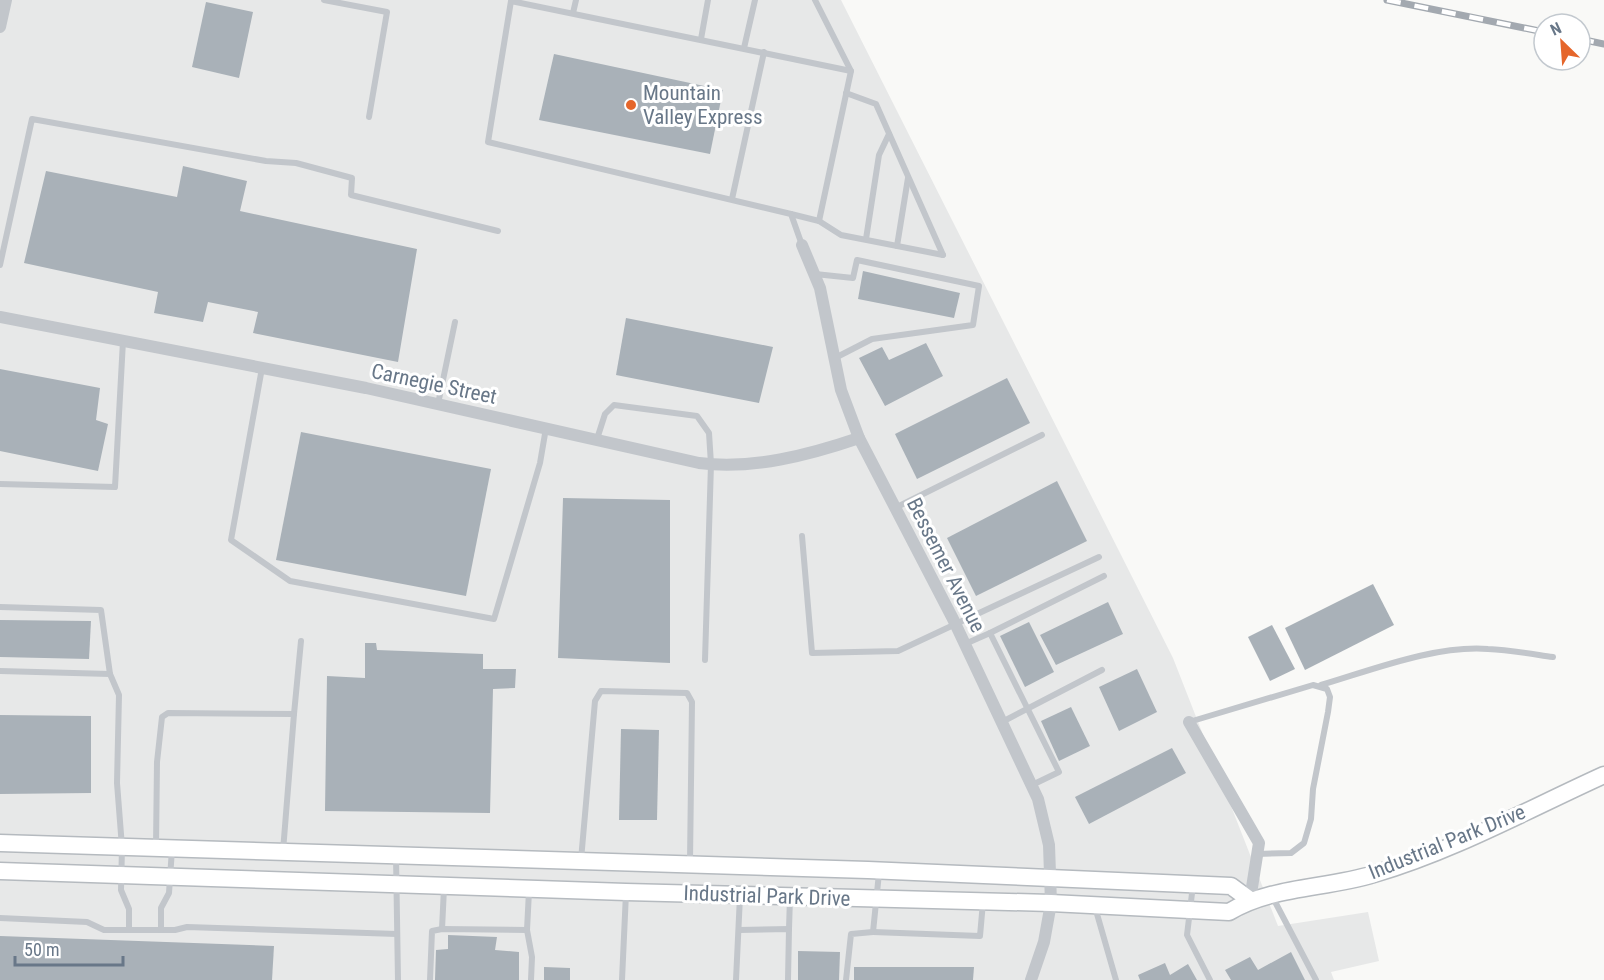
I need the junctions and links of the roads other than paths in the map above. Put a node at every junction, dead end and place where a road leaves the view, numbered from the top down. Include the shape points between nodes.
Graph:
1 (6, 0) edge
2 (324, 0) edge
3 (576, 0) edge
4 (708, 0) edge
5 (755, 0) edge
6 (816, 0) edge
7 (573, 13) junction
8 (0, 27) edge
9 (700, 39) junction
10 (744, 48) junction
11 (764, 52) junction
12 (851, 71) junction
13 (846, 93) junction
14 (369, 117) dead end
15 (889, 134) junction
16 (908, 176) junction
17 (732, 199) junction
18 (791, 214) junction
19 (819, 221) junction
20 (498, 231) dead end
21 (866, 239) junction
22 (802, 245) joint
23 (897, 246) junction
24 (0, 265) edge
25 (814, 274) junction
26 (0, 317) edge
27 (455, 322) dead end
28 (123, 341) junction
29 (833, 359) junction
30 (262, 368) junction
31 (438, 404) junction
32 (547, 428) junction
33 (1042, 435) dead end
34 (859, 438) junction
35 (597, 439) junction
36 (711, 464) junction
37 (0, 484) edge
38 (895, 507) junction
39 (802, 536) dead end
40 (1099, 557) dead end
41 (1104, 576) dead end
42 (0, 607) edge
43 (955, 625) junction
44 (990, 633) junction
45 (301, 641) dead end
46 (964, 644) junction
47 (1553, 657) dead end
48 (705, 660) dead end
49 (1102, 670) dead end
50 (0, 671) edge
51 (110, 674) junction
52 (1321, 685) junction
53 (1028, 708) junction
54 (294, 714) junction
55 (1002, 722) junction
56 (1190, 722) joint
57 (1604, 775) edge
58 (1032, 785) junction
59 (0, 843) edge
60 (122, 847) junction
61 (164, 848) junction
62 (283, 851) junction
63 (1257, 854) junction
64 (396, 855) junction
65 (581, 862) junction
66 (690, 866) junction
67 (0, 871) edge
68 (879, 871) junction
69 (121, 874) junction
70 (162, 875) junction
71 (1051, 877) junction
72 (280, 879) junction
73 (395, 883) junction
74 (444, 885) junction
75 (1193, 885) junction
76 (529, 888) junction
77 (626, 892) junction
78 (740, 895) junction
79 (1271, 895) junction
80 (790, 897) junction
81 (875, 899) junction
82 (1250, 900) junction
83 (983, 902) junction
84 (1051, 903) junction
85 (1095, 907) junction
86 (1191, 910) junction
87 (0, 918) edge
88 (442, 929) junction
89 (789, 929) junction
90 (129, 930) junction
91 (161, 930) junction
92 (527, 930) junction
93 (739, 930) junction
94 (873, 932) junction
95 (397, 934) junction
96 (1035, 977) edge
97 (398, 980) edge
98 (430, 980) edge
99 (531, 980) edge
100 (622, 980) edge
101 (736, 980) edge
102 (788, 980) edge
103 (846, 980) edge
104 (1116, 980) edge
105 (1210, 980) edge
106 (1316, 980) edge

1 - 8 street
2 - 14 lane via 387,12
3 - 7 lane
4 - 9 lane
5 - 10 lane
6 - 12 lane
7 - 9 lane
7 - 17 lane via 511,1 488,142
9 - 10 lane
10 - 11 lane
11 - 12 lane
11 - 17 lane
12 - 13 lane
13 - 15 lane via 876,104
13 - 19 lane
15 - 16 lane
15 - 21 lane via 879,155
16 - 23 lane
16 - 23 lane via 943,255
17 - 18 lane
18 - 19 lane
18 - 22 lane
19 - 21 lane via 841,235
20 - 24 lane via 351,195 352,178 296,163 32,119
21 - 23 lane
22 - 25 street, Bessemer Avenue
25 - 29 street, Bessemer Avenue via 826,312
25 - 29 lane via 853,278 857,260 979,286 973,326 872,339
26 - 28 street, Carnegie Street
27 - 31 lane
28 - 30 street, Carnegie Street
28 - 37 lane via 115,487
29 - 34 street, Bessemer Avenue
30 - 31 street, Carnegie Street
30 - 32 lane via 231,540 290,580 494,619
31 - 32 street, Carnegie Street
32 - 35 street, Carnegie Street
33 - 38 lane
34 - 36 street, Carnegie Street via 825,450 765,461
34 - 38 street, Bessemer Avenue
35 - 36 street, Carnegie Street
35 - 36 lane via 605,414 614,405 697,416 709,433
36 - 48 lane
38 - 43 street, Bessemer Avenue
39 - 43 lane via 812,653 898,651
40 - 43 lane
41 - 44 lane
42 - 51 lane via 101,610
43 - 46 street, Bessemer Avenue
44 - 46 lane
44 - 53 lane
45 - 54 lane
46 - 55 street, Bessemer Avenue
47 - 52 lane via 1469,649 1415,658
49 - 53 lane
50 - 51 lane
51 - 60 lane via 119,695 117,783
52 - 56 lane
52 - 63 lane via 1330,697 1304,843 1291,853
53 - 55 lane
53 - 58 lane via 1059,772
54 - 61 lane via 168,713 162,717 157,762
54 - 62 lane
55 - 58 street, Bessemer Avenue
56 - 63 street via 1259,843
57 - 79 street, Industrial Park Drive via 1443,848 1374,874
58 - 71 street, Bessemer Avenue via 1045,824
59 - 60 street, Industrial Park Drive
60 - 61 street, Industrial Park Drive
60 - 69 lane
61 - 62 street, Industrial Park Drive
61 - 70 street
62 - 64 street, Industrial Park Drive
62 - 72 street
63 - 82 street
64 - 65 street, Industrial Park Drive
64 - 73 lane
65 - 66 street, Industrial Park Drive
65 - 66 lane via 595,701 601,691 687,693 692,702
66 - 68 street, Industrial Park Drive
67 - 69 street, Industrial Park Drive
68 - 71 street, Industrial Park Drive
68 - 81 lane
69 - 70 street, Industrial Park Drive
69 - 90 lane
70 - 72 street, Industrial Park Drive
70 - 91 lane via 169,893 161,908
71 - 75 street, Industrial Park Drive
71 - 84 street, Bessemer Avenue
72 - 73 street, Industrial Park Drive
73 - 74 street, Industrial Park Drive
73 - 95 lane
74 - 76 street, Industrial Park Drive
74 - 88 lane
75 - 82 street, Industrial Park Drive via 1231,886
75 - 86 lane
76 - 77 street, Industrial Park Drive
76 - 92 lane
77 - 78 street, Industrial Park Drive
77 - 100 lane
78 - 80 street, Industrial Park Drive
78 - 93 lane
79 - 82 street, Industrial Park Drive
79 - 106 lane
80 - 81 street, Industrial Park Drive
80 - 89 lane
81 - 83 street, Industrial Park Drive
81 - 94 lane
82 - 86 street, Industrial Park Drive via 1229,912
83 - 84 street, Industrial Park Drive
83 - 94 lane via 980,936
84 - 85 street, Industrial Park Drive
84 - 96 street, Bessemer Avenue
85 - 86 street, Industrial Park Drive
85 - 104 lane
86 - 105 lane via 1187,935
87 - 90 lane via 87,922 104,930
88 - 92 lane
88 - 98 lane via 432,931
89 - 93 lane
89 - 102 lane
90 - 91 lane
91 - 95 lane via 186,927
92 - 99 lane
93 - 101 lane
94 - 103 lane via 851,934
95 - 97 lane

